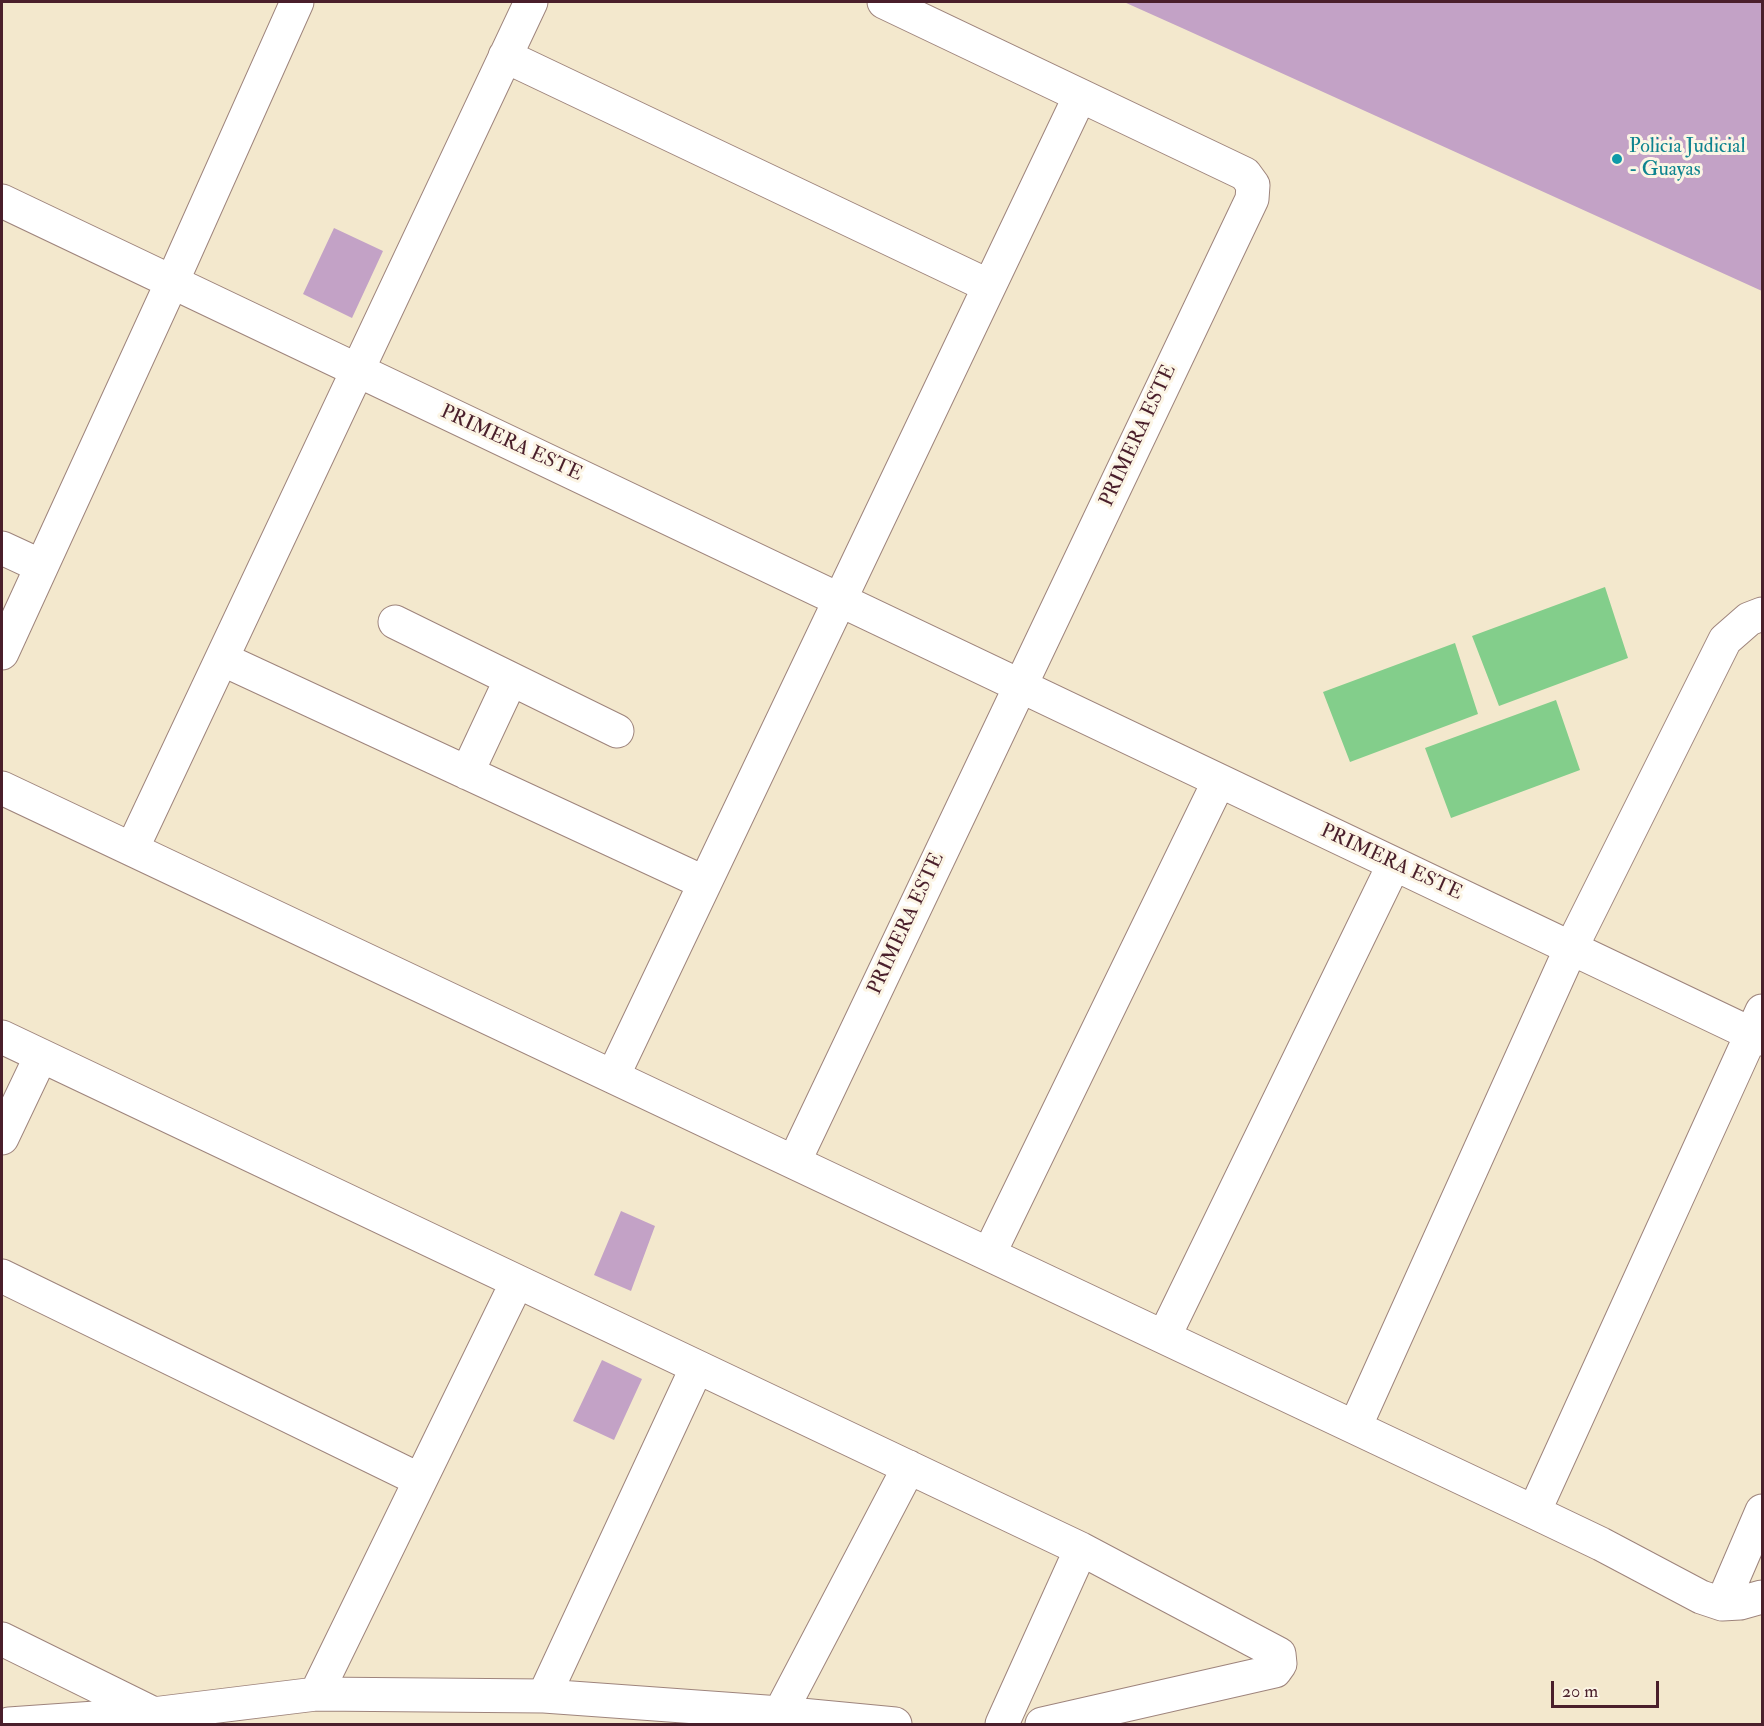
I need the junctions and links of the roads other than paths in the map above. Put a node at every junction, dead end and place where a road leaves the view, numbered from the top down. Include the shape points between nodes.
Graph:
1 (297, 2) edge
2 (531, 2) edge
3 (884, 2) edge
4 (505, 56) junction
5 (1080, 96) junction
6 (2, 201) edge
7 (172, 282) junction
8 (989, 286) junction
9 (357, 370) junction
10 (2, 548) edge
11 (41, 566) junction
12 (839, 600) junction
13 (1762, 614) edge
14 (395, 622) dead end
15 (2, 653) edge
16 (222, 659) junction
17 (511, 679) junction
18 (1021, 686) junction
19 (616, 731) dead end
20 (467, 773) junction
21 (1219, 781) junction
22 (2, 788) edge
23 (132, 849) junction
24 (1394, 864) junction
25 (705, 883) junction
26 (1571, 948) junction
27 (1759, 1028) edge
28 (2, 1037) edge
29 (41, 1056) junction
30 (613, 1076) junction
31 (2, 1138) edge
32 (794, 1162) junction
33 (989, 1254) junction
34 (2, 1276) edge
35 (517, 1281) junction
36 (1164, 1337) junction
37 (697, 1366) junction
38 (1355, 1427) junction
39 (909, 1467) junction
40 (420, 1480) junction
41 (1762, 1511) edge
42 (1534, 1512) junction
43 (1081, 1549) junction
44 (1762, 1597) edge
45 (1722, 1604) junction
46 (2, 1639) edge
47 (316, 1694) junction
48 (543, 1696) junction
49 (780, 1713) junction
50 (153, 1714) junction
51 (9, 1725) edge
52 (895, 1725) edge
53 (1002, 1725) edge
54 (1042, 1725) edge

1 - 7 street
2 - 4 street
3 - 5 street
4 - 8 street
4 - 9 street
5 - 8 street
5 - 18 street, PRIMERA ESTE via 1245,174 1253,185 1252,199
6 - 7 street, PRIMERA ESTE
7 - 9 street, PRIMERA ESTE
7 - 11 street
8 - 12 street
9 - 12 street, PRIMERA ESTE
9 - 16 street
10 - 11 street
11 - 15 street
12 - 18 street, PRIMERA ESTE
12 - 25 street
13 - 26 street via 1749,619 1725,640
14 - 17 street
16 - 20 street
16 - 23 street
17 - 19 street
17 - 20 street
18 - 21 street, PRIMERA ESTE
18 - 32 street, PRIMERA ESTE
20 - 25 street
21 - 24 street, PRIMERA ESTE
21 - 33 street
22 - 23 street
23 - 30 street
24 - 26 street, PRIMERA ESTE
24 - 36 street
25 - 30 street
26 - 27 street, PRIMERA ESTE
26 - 38 street
27 - 42 street
28 - 29 street
29 - 31 street
29 - 35 street
30 - 32 street
32 - 33 street
33 - 36 street
34 - 40 street
35 - 37 street
35 - 40 street
36 - 38 street
37 - 39 street
37 - 48 street
38 - 42 street
39 - 43 street
39 - 49 street
40 - 47 street
41 - 45 street
42 - 45 street
43 - 53 street
43 - 54 street via 1279,1654 1280,1664 1275,1671
44 - 45 street via 1740,1604
46 - 50 street
47 - 48 street
47 - 50 street
48 - 49 street
49 - 52 street
50 - 51 street

